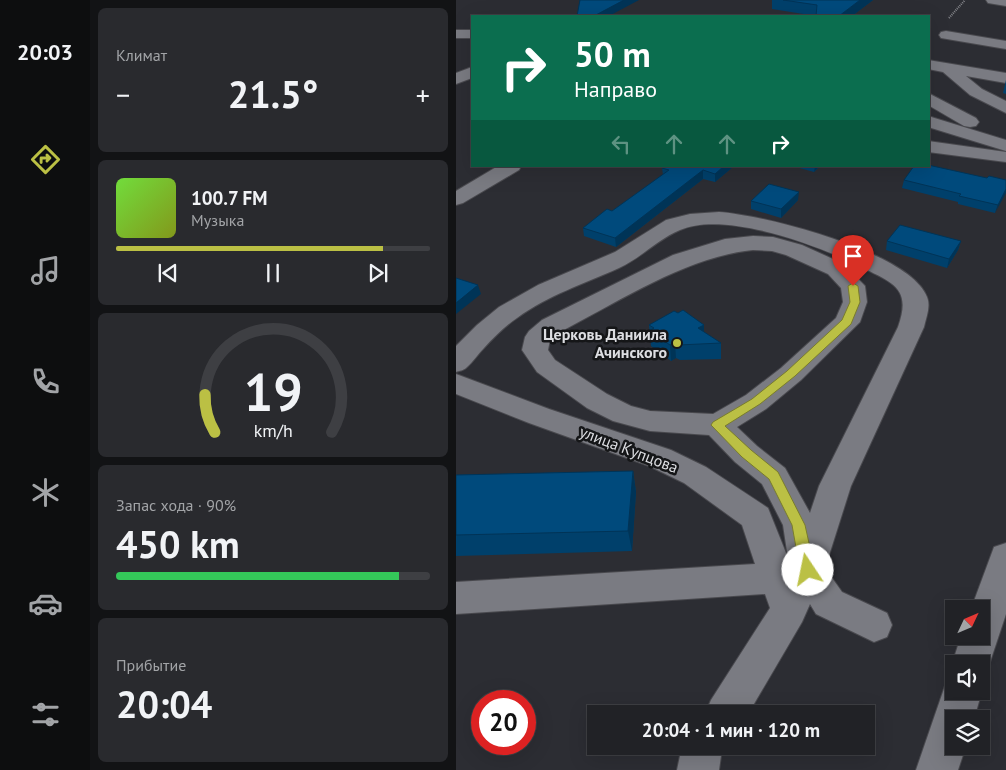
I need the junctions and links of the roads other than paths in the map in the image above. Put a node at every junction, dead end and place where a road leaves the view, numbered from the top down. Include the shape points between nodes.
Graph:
1 (992, 0) edge
2 (1006, 2) edge
3 (456, 34) edge
4 (471, 34) edge
5 (946, 35) dead end
6 (1006, 45) edge
7 (930, 64) edge
8 (948, 68) junction
9 (456, 69) edge
10 (471, 70) edge
11 (471, 71) edge
12 (1006, 78) edge
13 (456, 79) edge
14 (930, 99) edge
15 (1006, 108) edge
16 (930, 122) edge
17 (998, 143) edge
18 (930, 146) edge
19 (1006, 158) edge
20 (510, 167) edge
21 (456, 199) edge
22 (456, 364) edge
23 (456, 382) edge
24 (717, 425) junction
25 (1006, 557) edge
26 (792, 574) junction
27 (456, 598) edge
28 (990, 607) edge
29 (874, 625) dead end
30 (730, 705) edge
31 (945, 746) edge
32 (700, 755) edge
33 (698, 770) edge
34 (937, 770) edge

1 - 2 street
3 - 4 street
5 - 6 street
7 - 8 street
8 - 12 street
8 - 15 street via 976,92
9 - 10 street
11 - 13 street
14 - 17 street via 966,119
16 - 17 street
18 - 19 street
20 - 21 street
22 - 26 street via 476,338 512,309 546,290 623,257 680,222 727,219 757,223 834,247 901,280 912,291 918,307 912,327
23 - 26 street, улица Купцова via 539,416 660,458 695,475 756,517
24 - 24 street via 756,402 847,322 855,302 853,286 836,269 773,244 725,246 681,260 550,326 538,337 535,350 546,366 597,401 623,414 650,420
24 - 26 street via 774,476 799,525
25 - 28 street
26 - 27 street
26 - 29 street via 829,604
26 - 30 street, улица Купцова via 789,610
31 - 34 street
32 - 33 street

